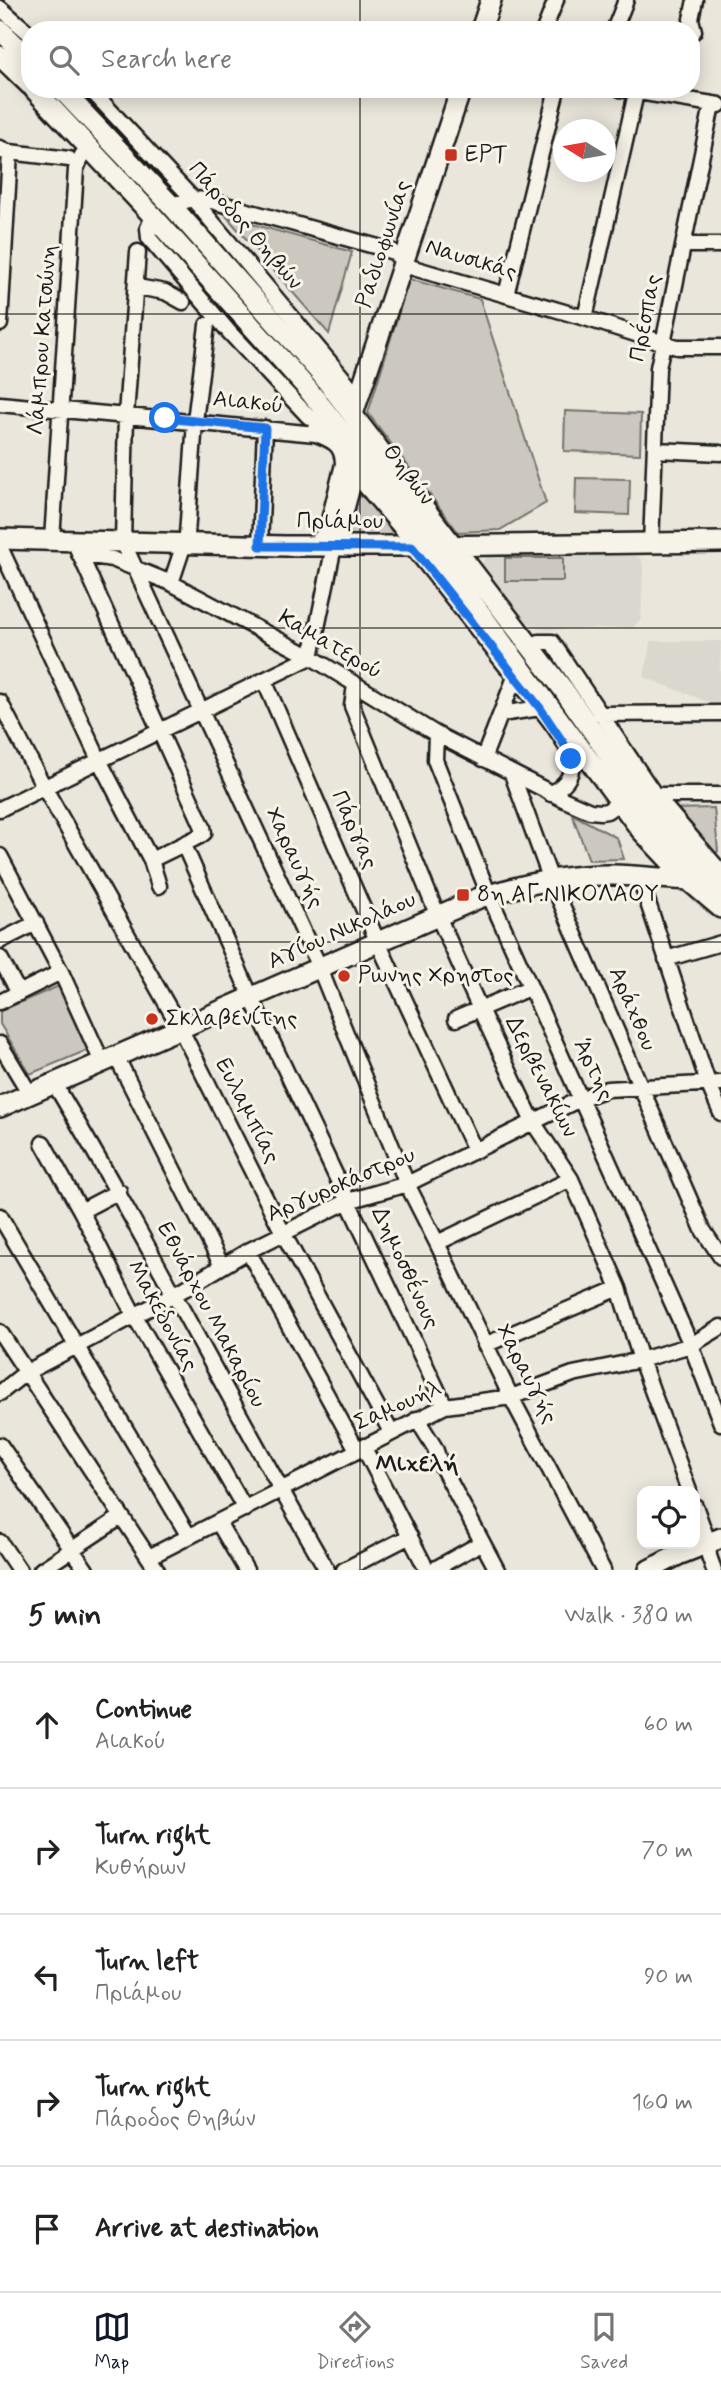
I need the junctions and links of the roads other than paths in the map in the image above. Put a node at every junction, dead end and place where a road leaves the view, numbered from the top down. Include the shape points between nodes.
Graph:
1 (491, 0) edge
2 (556, 0) edge
3 (626, 0) edge
4 (695, 0) edge
5 (0, 8) edge
6 (484, 21) edge
7 (548, 21) edge
8 (618, 21) edge
9 (692, 21) edge
10 (21, 26) edge
11 (0, 30) edge
12 (11, 64) edge
13 (43, 98) edge
14 (70, 98) edge
15 (98, 98) edge
16 (458, 98) edge
17 (555, 98) edge
18 (635, 98) edge
19 (670, 98) edge
20 (717, 105) edge
21 (89, 147) junction
22 (3, 151) edge
23 (69, 159) dead end
24 (193, 199) junction
25 (171, 205) junction
26 (684, 245) junction
27 (721, 245) edge
28 (138, 252) dead end
29 (404, 261) junction
30 (137, 287) junction
31 (506, 295) junction
32 (183, 302) dead end
33 (586, 318) junction
34 (0, 324) edge
35 (207, 324) dead end
36 (662, 343) junction
37 (721, 346) edge
38 (0, 404) edge
39 (356, 406) junction
40 (61, 410) junction
41 (126, 415) junction
42 (195, 421) junction
43 (265, 428) junction
44 (656, 450) junction
45 (359, 453) junction
46 (721, 453) edge
47 (354, 473) junction
48 (0, 539) edge
49 (52, 540) junction
50 (123, 542) junction
51 (721, 542) edge
52 (185, 543) junction
53 (651, 544) junction
54 (492, 545) junction
55 (260, 546) junction
56 (313, 546) junction
57 (334, 546) junction
58 (452, 546) junction
59 (0, 547) edge
60 (76, 547) junction
61 (421, 547) junction
62 (136, 570) junction
63 (171, 583) junction
64 (480, 583) junction
65 (531, 647) junction
66 (311, 657) junction
67 (517, 671) junction
68 (264, 680) junction
69 (355, 685) junction
70 (0, 702) edge
71 (540, 708) junction
72 (200, 711) junction
73 (721, 713) edge
74 (501, 714) junction
75 (599, 714) junction
76 (158, 732) junction
77 (436, 733) junction
78 (483, 759) junction
79 (99, 760) junction
80 (512, 774) junction
81 (44, 787) junction
82 (551, 793) junction
83 (655, 795) junction
84 (721, 795) edge
85 (620, 802) junction
86 (0, 808) edge
87 (641, 830) junction
88 (184, 845) junction
89 (0, 856) edge
90 (151, 860) junction
91 (639, 876) junction
92 (551, 880) junction
93 (688, 880) junction
94 (159, 886) dead end
95 (719, 890) edge
96 (489, 895) junction
97 (438, 915) junction
98 (36, 923) junction
99 (0, 941) edge
100 (378, 941) junction
101 (721, 943) edge
102 (0, 958) edge
103 (666, 959) junction
104 (319, 967) junction
105 (61, 972) junction
106 (529, 988) junction
107 (19, 993) junction
108 (251, 997) junction
109 (0, 1002) edge
110 (479, 1007) junction
111 (456, 1019) dead end
112 (180, 1028) junction
113 (0, 1044) edge
114 (109, 1059) junction
115 (54, 1083) junction
116 (715, 1083) edge
117 (641, 1087) junction
118 (30, 1094) junction
119 (582, 1098) junction
120 (0, 1107) edge
121 (721, 1113) edge
122 (533, 1122) junction
123 (43, 1143) dead end
124 (474, 1149) junction
125 (571, 1178) junction
126 (407, 1184) junction
127 (118, 1191) junction
128 (348, 1201) junction
129 (81, 1211) junction
130 (0, 1216) edge
131 (283, 1233) junction
132 (437, 1243) junction
133 (248, 1251) junction
134 (721, 1257) edge
135 (222, 1266) junction
136 (619, 1288) junction
137 (174, 1295) junction
138 (134, 1315) junction
139 (721, 1328) edge
140 (0, 1332) edge
141 (485, 1345) junction
142 (691, 1345) junction
143 (76, 1347) junction
144 (641, 1360) junction
145 (25, 1373) junction
146 (0, 1393) edge
147 (511, 1397) junction
148 (445, 1405) junction
149 (416, 1419) junction
150 (721, 1423) edge
151 (391, 1432) junction
152 (0, 1445) edge
153 (360, 1448) junction
154 (435, 1448) junction
155 (687, 1486) edge
156 (280, 1489) junction
157 (245, 1508) junction
158 (700, 1514) edge
159 (121, 1517) junction
160 (218, 1522) junction
161 (188, 1535) junction
162 (410, 1536) junction
163 (715, 1540) edge
164 (0, 1542) edge
165 (481, 1543) junction
166 (71, 1548) junction
167 (153, 1564) edge
168 (653, 1569) edge
169 (19, 1570) edge
170 (41, 1570) edge
171 (86, 1570) edge
172 (246, 1570) edge
173 (327, 1570) edge
174 (344, 1570) edge
175 (427, 1570) edge
176 (433, 1570) edge
177 (497, 1570) edge
178 (507, 1570) edge
179 (603, 1570) edge
180 (714, 1570) edge

1 - 6 main road
2 - 7 street
3 - 8 street
4 - 9 street
5 - 10 street
11 - 12 main road
13 - 21 main road, Θηβών
14 - 25 main road, Θηβών
15 - 24 street, Πάροδος Θηβών
16 - 29 main road, Ραδιοφωνίας
17 - 31 street
18 - 33 street
19 - 20 street
20 - 26 street, Πρέσπας
21 - 40 street, Λάμπρου Κατσώνη via 76,169
21 - 45 main road, Θηβών via 306,387
22 - 23 street
22 - 34 street
24 - 25 street, Ναυσικάς
24 - 29 street, Ναυσικάς via 378,247
24 - 39 street, Πάροδος Θηβών
25 - 39 main road, Θηβών via 313,365
26 - 27 street
26 - 36 street, Πρέσπας
28 - 30 street, Χαραυγής
29 - 31 street, Ναυσικάς via 410,267
29 - 39 main road, Ραδιοφωνίας
30 - 32 street via 165,292
30 - 41 street, Χαραυγής
31 - 33 street, Ναυσικάς
33 - 36 street, Ναυσικάς
35 - 42 street
36 - 37 street, Ναυσικάς
36 - 44 street, Πρέσπας
38 - 40 street, Αιακού
39 - 58 main road, Θηβών
40 - 41 street, Αιακού
40 - 49 street, Λάμπρου Κατσώνη
41 - 42 street, Αιακού
41 - 50 street, Χαραυγής
42 - 43 street, Αιακού
42 - 52 street
43 - 55 street
43 - 56 street, Αιακού via 316,433 339,446 343,454 326,532
44 - 46 street
44 - 53 street, Πρέσπας
45 - 47 main road
45 - 61 main road, Θηβών
47 - 57 main road
47 - 61 street
48 - 49 main road, Πριάμου
49 - 60 main road, Πριάμου
50 - 52 main road, Πριάμου
50 - 60 main road, Πριάμου
50 - 62 street, Χαραυγής
51 - 53 main road, Πριάμου
52 - 55 main road, Πριάμου
52 - 63 street
53 - 54 main road, Πριάμου
54 - 58 main road, Πριάμου
54 - 64 main road via 477,555
55 - 56 main road, Πριάμου
56 - 57 main road, Πριάμου
57 - 61 main road, Πριάμου
57 - 66 street
58 - 61 main road, Πριάμου
58 - 64 main road, Θηβών
59 - 79 street
60 - 62 street, Καματερού
60 - 76 street
61 - 67 main road, Θηβών
62 - 63 street, Καματερού
62 - 72 street, Χαραυγής
63 - 66 street, Καματερού
64 - 65 main road, Θηβών
65 - 75 street via 552,642
65 - 95 main road, Θηβών via 642,801
66 - 68 street
66 - 69 street, Καματερού
67 - 71 street
67 - 74 street
67 - 85 main road, Θηβών
68 - 72 street
68 - 100 street, Πάργας
69 - 77 street, Καματερού
69 - 97 street, Δερβενακίων via 352,706
70 - 81 street, Ευλαμπίας
71 - 74 street
71 - 82 street via 571,759 568,782
72 - 76 street
72 - 104 street, Χαραυγής
73 - 75 street
74 - 78 street
75 - 83 street
76 - 79 street
76 - 88 street via 204,833
77 - 78 street, Καματερού
77 - 96 street, Άρτης via 435,760
78 - 80 street, Καματερού
79 - 81 street
79 - 90 street
80 - 82 street, Καματερού
80 - 92 street, Αράχθου
81 - 86 street
81 - 112 street, Ευλαμπίας
82 - 85 street, Καματερού via 596,812
83 - 84 street
83 - 95 street
85 - 87 main road, Θηβών
87 - 91 main road via 649,860
87 - 93 main road, Θηβών
88 - 90 street
88 - 108 street, Δημοσθένους
89 - 98 street
90 - 94 street
91 - 92 main road, Αγίου Νικολάου
91 - 93 main road, Αγίου Νικολάου
91 - 103 street
92 - 96 main road, Αγίου Νικολάου
92 - 117 street, Αράχθου
93 - 95 main road, Αγίου Νικολάου
96 - 97 main road, Αγίου Νικολάου
96 - 106 street, Άρτης
97 - 100 main road, Αγίου Νικολάου
97 - 110 street, Δερβενακίων
98 - 99 street
98 - 105 street
100 - 104 main road, Αγίου Νικολάου
100 - 124 street, Πάργας
101 - 103 street
102 - 107 street
103 - 116 street
104 - 108 main road, Αγίου Νικολάου
104 - 126 street, Χαραυγής
105 - 107 street
105 - 114 street
106 - 110 street
106 - 119 street, Άρτης
107 - 109 street
108 - 112 main road, Αγίου Νικολάου
108 - 128 street, Δημοσθένους
110 - 111 street
110 - 122 street, Δερβενακίων
112 - 114 main road, Αγίου Νικολάου
112 - 131 street, Ευλαμπίας
113 - 118 street
114 - 115 main road, Αγίου Νικολάου
114 - 135 street
115 - 118 main road, Αγίου Νικολάου
115 - 127 street, Εθνάρχου Μακαρίου
116 - 117 street, Αργυροκάστρου
116 - 121 street
117 - 119 street, Αργυροκάστρου via 607,1089
117 - 134 street, Αράχθου via 703,1230
118 - 120 main road, Αγίου Νικολάου
119 - 122 street, Αργυροκάστρου
119 - 142 street, Άρτης
122 - 124 street, Αργυροκάστρου
122 - 125 street, Δερβενακίων
123 - 129 street, Μακεδονίας
124 - 126 street, Αργυροκάστρου
125 - 132 street
125 - 136 street, Δερβενακίων
126 - 128 street, Αργυροκάστρου
126 - 132 street, Χαραυγής
127 - 129 street
127 - 137 street, Εθνάρχου Μακαρίου
128 - 131 street, Αργυροκάστρου
128 - 148 street, Δημοσθένους
129 - 138 street, Μακεδονίας
130 - 143 street
131 - 133 street, Αργυροκάστρου
131 - 151 street, Ευλαμπίας
132 - 141 street, Χαραυγής
133 - 135 street, Αργυροκάστρου
133 - 153 street
135 - 137 street, Αργυροκάστρου
136 - 141 street
136 - 144 street, Δερβενακίων
137 - 138 street, Αργυροκάστρου
137 - 156 street, Εθνάρχου Μακαρίου
138 - 143 street, Αργυροκάστρου
138 - 157 street, Μακεδονίας
139 - 142 street, Σαμουήλ
140 - 145 street
141 - 147 street, Χαραυγής
142 - 144 street, Σαμουήλ
142 - 150 street, Άρτης
143 - 145 street, Αργυροκάστρου
143 - 161 street
144 - 147 street, Σαμουήλ via 573,1374
144 - 155 street, Δερβενακίων
145 - 146 street, Αργυροκάστρου
145 - 159 street
147 - 148 street, Σαμουήλ
147 - 179 street, Χαραυγής
148 - 149 street, Σαμουήλ
149 - 151 street, Σαμουήλ
149 - 154 street
151 - 153 street, Σαμουήλ
152 - 166 street
153 - 156 street, Σαμουήλ
153 - 162 street
154 - 165 street
154 - 178 street via 447,1459
156 - 157 street, Σαμουήλ
156 - 173 street, Εθνάρχου Μακαρίου
157 - 160 street, Σαμουήλ
158 - 163 street
159 - 166 street
159 - 167 street
160 - 161 street, Σαμουήλ
160 - 172 street
161 - 167 street, Σαμουήλ
162 - 174 street
162 - 175 street
163 - 168 main road
163 - 180 street via 709,1556
164 - 169 street
165 - 176 street
165 - 177 street
166 - 170 street
166 - 171 street

